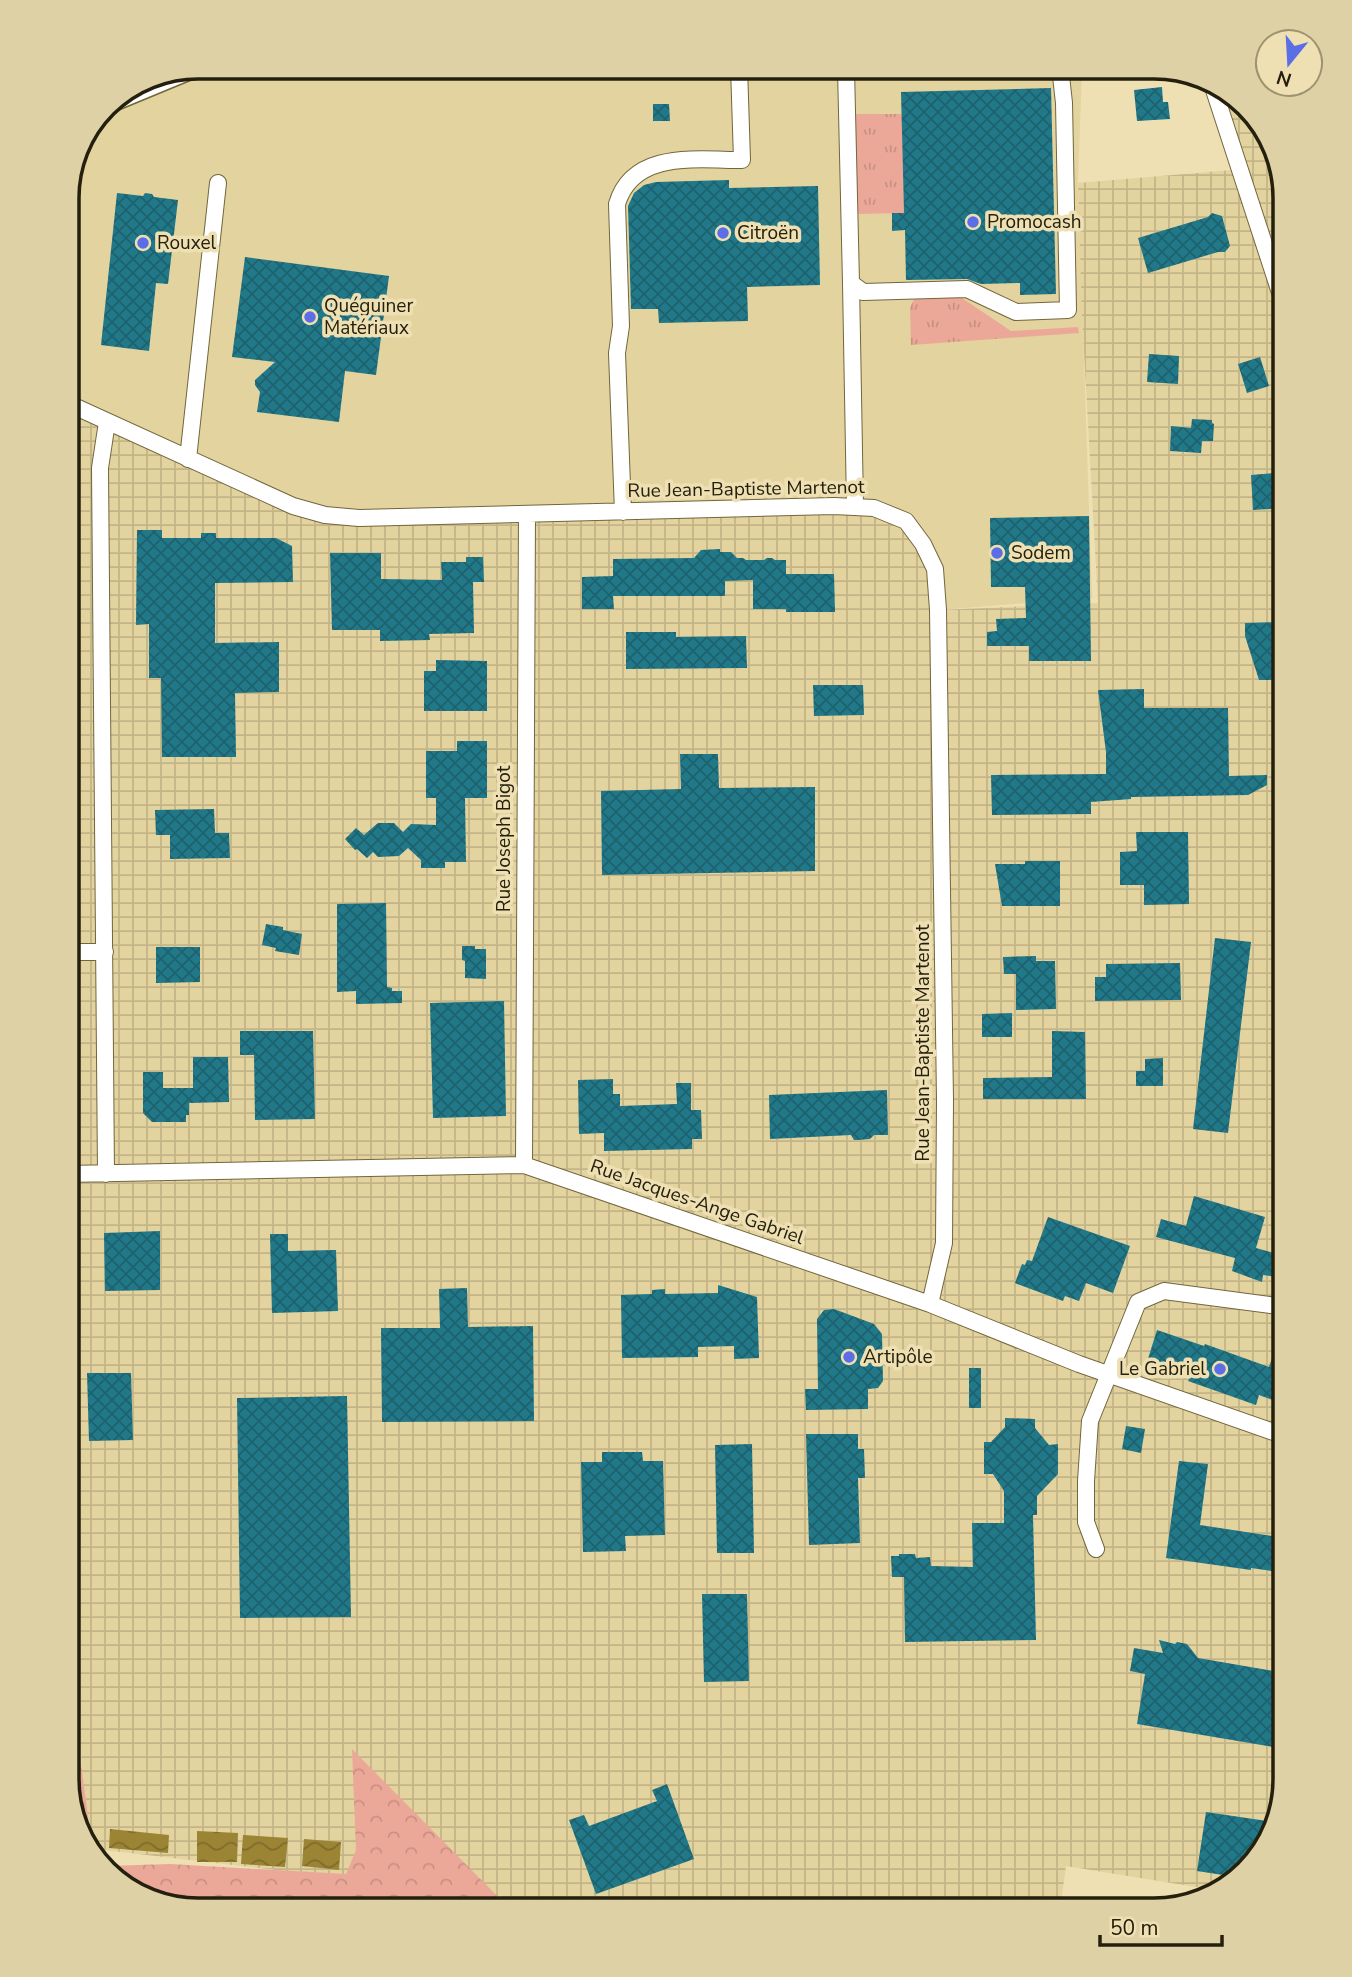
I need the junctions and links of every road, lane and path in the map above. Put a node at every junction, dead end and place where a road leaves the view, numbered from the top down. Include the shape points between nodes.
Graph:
1 (739, 79) edge
2 (846, 79) edge
3 (1061, 79) edge
4 (1216, 97) edge
5 (218, 183) dead end
6 (1273, 269) edge
7 (851, 283) junction
8 (79, 409) edge
9 (107, 422) junction
10 (188, 459) junction
11 (855, 507) junction
12 (623, 512) junction
13 (527, 514) junction
14 (79, 952) edge
15 (105, 952) junction
16 (524, 1165) junction
17 (79, 1174) edge
18 (106, 1174) junction
19 (930, 1304) junction
20 (1273, 1305) edge
21 (1109, 1373) junction
22 (1273, 1431) edge
23 (1096, 1549) dead end

1 - 12 street via 742,160 683,160 651,166 632,177 617,204
2 - 7 street
3 - 7 street via 1068,310 1016,312 967,289 863,292
4 - 6 street
5 - 10 street
7 - 11 street
8 - 9 street, Rue Jean-Baptiste Martenot
9 - 10 street, Rue Jean-Baptiste Martenot
9 - 15 street via 100,468
10 - 13 street, Rue Jean-Baptiste Martenot via 293,506 325,514 359,518
11 - 12 street, Rue Jean-Baptiste Martenot
11 - 19 street, Rue Jean-Baptiste Martenot via 874,508 906,521 936,569 943,818 944,1243
12 - 13 street, Rue Jean-Baptiste Martenot
13 - 16 street, Rue Joseph Bigot
14 - 15 street
15 - 18 street
16 - 18 street, Rue Jacques-Ange Gabriel
16 - 19 street, Rue Jacques-Ange Gabriel
17 - 18 street, Rue Jacques-Ange Gabriel
19 - 21 street, Rue Jacques-Ange Gabriel
20 - 21 street via 1164,1291 1138,1302
21 - 22 street, Rue Jacques-Ange Gabriel
21 - 23 street via 1090,1421 1086,1522

